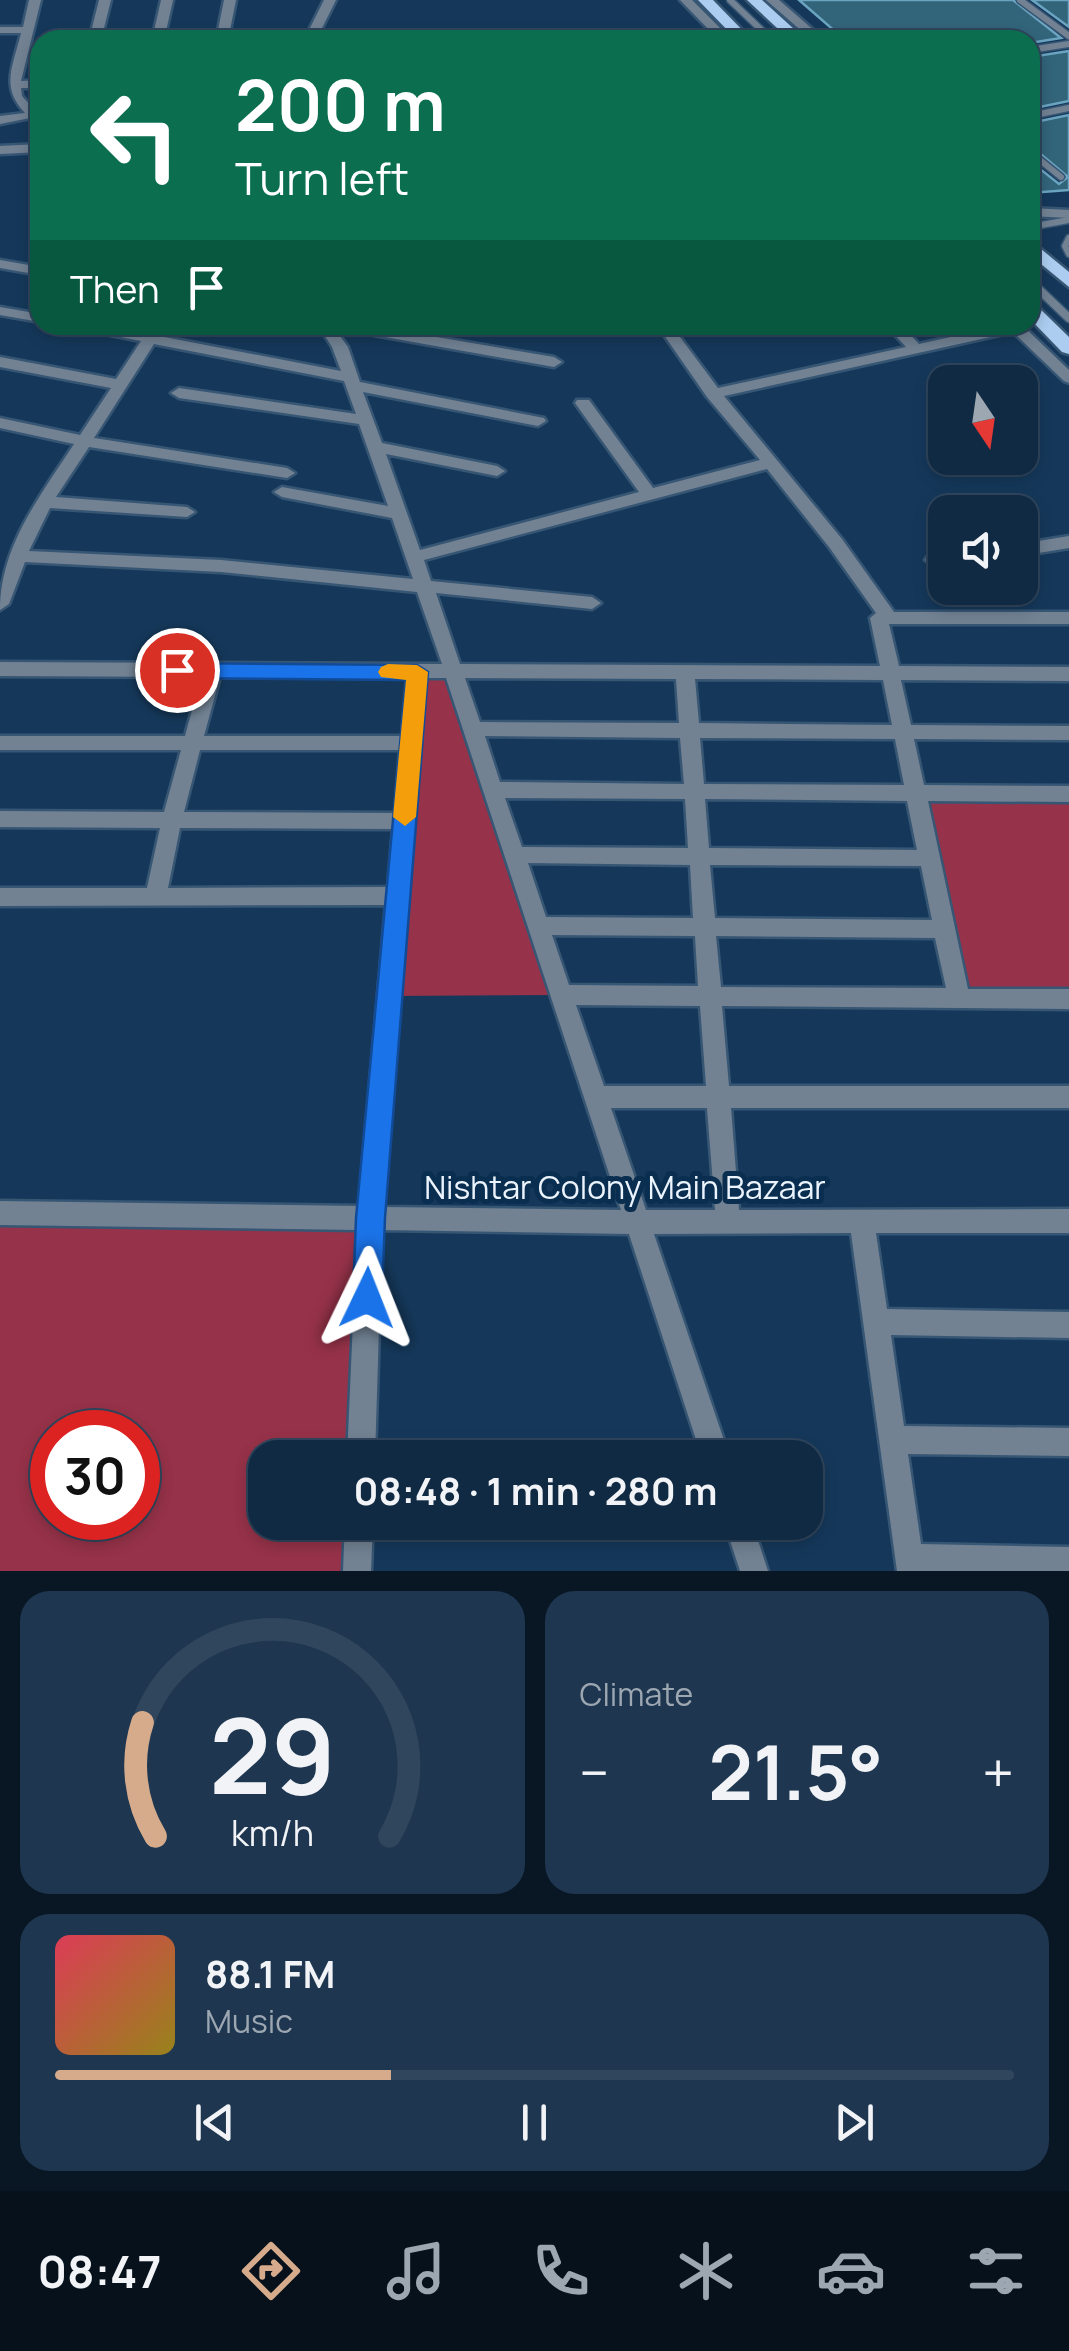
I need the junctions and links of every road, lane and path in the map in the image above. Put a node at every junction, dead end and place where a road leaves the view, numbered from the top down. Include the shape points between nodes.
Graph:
1 (35, 0) edge
2 (105, 0) edge
3 (167, 0) edge
4 (230, 0) edge
5 (330, 0) edge
6 (686, 0) edge
7 (704, 0) edge
8 (730, 0) edge
9 (754, 0) edge
10 (772, 0) edge
11 (1020, 0) edge
12 (0, 30) edge
13 (27, 30) junction
14 (98, 30) edge
15 (160, 30) edge
16 (224, 30) edge
17 (315, 30) edge
18 (716, 30) edge
19 (736, 30) edge
20 (762, 30) edge
21 (788, 30) edge
22 (806, 30) edge
23 (1069, 36) edge
24 (1069, 44) edge
25 (1040, 48) edge
26 (9, 88) edge
27 (1069, 108) edge
28 (30, 112) edge
29 (1040, 114) edge
30 (30, 116) edge
31 (0, 120) edge
32 (30, 149) edge
33 (0, 150) edge
34 (1040, 160) edge
35 (1061, 178) dead end
36 (1040, 213) edge
37 (1069, 216) edge
38 (1040, 224) edge
39 (1069, 238) edge
40 (1069, 254) edge
41 (1040, 255) edge
42 (0, 264) edge
43 (30, 269) edge
44 (1069, 282) edge
45 (1040, 291) edge
46 (0, 311) edge
47 (30, 316) edge
48 (1040, 318) edge
49 (1069, 318) edge
50 (1040, 334) edge
51 (152, 335) edge
52 (170, 335) edge
53 (332, 335) edge
54 (398, 335) edge
55 (671, 335) edge
56 (902, 335) edge
57 (974, 335) edge
58 (1029, 335) edge
59 (914, 348) junction
60 (1069, 348) edge
61 (0, 362) edge
62 (554, 362) dead end
63 (1069, 378) edge
64 (352, 382) junction
65 (121, 384) junction
66 (178, 393) dead end
67 (712, 394) junction
68 (582, 403) dead end
69 (366, 420) junction
70 (538, 421) dead end
71 (2, 428) edge
72 (84, 442) junction
73 (376, 447) junction
74 (770, 463) junction
75 (497, 471) dead end
76 (287, 473) dead end
77 (282, 492) dead end
78 (650, 496) junction
79 (44, 502) junction
80 (187, 512) dead end
81 (399, 514) junction
82 (1069, 542) edge
83 (1038, 547) edge
84 (19, 556) junction
85 (414, 557) junction
86 (424, 585) junction
87 (592, 603) dead end
88 (0, 604) edge
89 (890, 618) junction
90 (1069, 618) edge
91 (0, 670) edge
92 (212, 670) junction
93 (417, 672) junction
94 (454, 672) junction
95 (685, 673) junction
96 (892, 673) junction
97 (1069, 674) edge
98 (472, 730) junction
99 (690, 730) junction
100 (905, 732) junction
101 (1069, 733) edge
102 (0, 743) edge
103 (195, 743) junction
104 (411, 743) junction
105 (492, 790) junction
106 (694, 791) junction
107 (916, 794) junction
108 (1069, 794) edge
109 (0, 818) edge
110 (172, 819) junction
111 (404, 821) junction
112 (514, 855) junction
113 (697, 856) junction
114 (930, 858) junction
115 (0, 896) edge
116 (398, 896) junction
117 (156, 897) junction
118 (538, 926) junction
119 (704, 927) junction
120 (944, 929) junction
121 (560, 995) junction
122 (709, 996) junction
123 (959, 998) junction
124 (1069, 998) edge
125 (718, 1096) junction
126 (594, 1097) junction
127 (1069, 1097) edge
128 (0, 1214) edge
129 (370, 1218) junction
130 (1069, 1221) edge
131 (636, 1222) junction
132 (728, 1222) junction
133 (862, 1222) junction
134 (876, 1322) junction
135 (1069, 1326) edge
136 (362, 1440) edge
137 (710, 1440) edge
138 (892, 1440) junction
139 (1069, 1442) edge
140 (358, 1540) edge
141 (744, 1540) edge
142 (1069, 1560) edge
143 (910, 1564) edge
144 (357, 1571) edge
145 (754, 1571) edge

1 - 13 street
2 - 14 street
3 - 15 street
4 - 16 street
5 - 17 street
6 - 18 street
7 - 19 main road
8 - 20 lane
9 - 21 main road
10 - 22 street
11 - 23 lane
12 - 13 street
13 - 26 street
24 - 25 lane
26 - 28 street
27 - 29 lane
30 - 31 street
32 - 33 street
34 - 35 lane
36 - 37 street
37 - 38 lane
39 - 40 lane
41 - 44 main road
42 - 43 street
45 - 49 lane
46 - 47 street
48 - 60 main road
50 - 60 main road
51 - 65 street
52 - 64 street
53 - 64 street
54 - 62 street
55 - 67 street
56 - 59 street
57 - 59 street
58 - 63 street
59 - 67 street
61 - 65 street
64 - 69 street
64 - 70 street
65 - 72 street
66 - 69 street
67 - 74 street
68 - 78 street
69 - 73 street
71 - 72 street
72 - 76 street
72 - 79 street
73 - 75 street
73 - 81 street
74 - 78 street
74 - 89 street
77 - 81 street
78 - 85 street
79 - 80 street
79 - 84 street
81 - 85 street
82 - 83 street
84 - 86 street
84 - 88 street
85 - 86 street
86 - 87 street
86 - 94 street
89 - 90 street
89 - 96 street via 879,618
91 - 92 street
92 - 93 street
92 - 103 street
93 - 94 street
93 - 104 street
94 - 95 street
94 - 98 street
95 - 96 street
95 - 99 street
96 - 97 street
96 - 100 street
98 - 99 street
98 - 105 street
99 - 100 street
99 - 106 street
100 - 101 street
100 - 107 street
102 - 103 street
103 - 104 street
103 - 110 street
104 - 111 street
105 - 106 street
105 - 112 street
106 - 107 street
106 - 113 street
107 - 108 street
107 - 114 street
109 - 110 street
110 - 111 street
110 - 117 street
111 - 116 street
112 - 113 street
112 - 118 street
113 - 114 street
113 - 119 street
114 - 120 street
115 - 117 street
116 - 117 street
116 - 129 street
118 - 119 street
118 - 121 street
119 - 120 street
119 - 122 street
120 - 123 street
121 - 122 street
121 - 126 street
122 - 123 street
122 - 125 street
123 - 124 street
125 - 126 street
125 - 127 street
125 - 132 street
126 - 131 street
128 - 129 street, Nishtar Colony Main Bazaar
129 - 131 street, Nishtar Colony Main Bazaar
129 - 136 street
130 - 133 street, Nishtar Colony Main Bazaar
131 - 132 street, Nishtar Colony Main Bazaar
131 - 137 street
132 - 133 street, Nishtar Colony Main Bazaar
133 - 134 street
134 - 135 street
134 - 138 street
138 - 139 street
138 - 143 street
140 - 144 street
141 - 145 street
142 - 143 street

